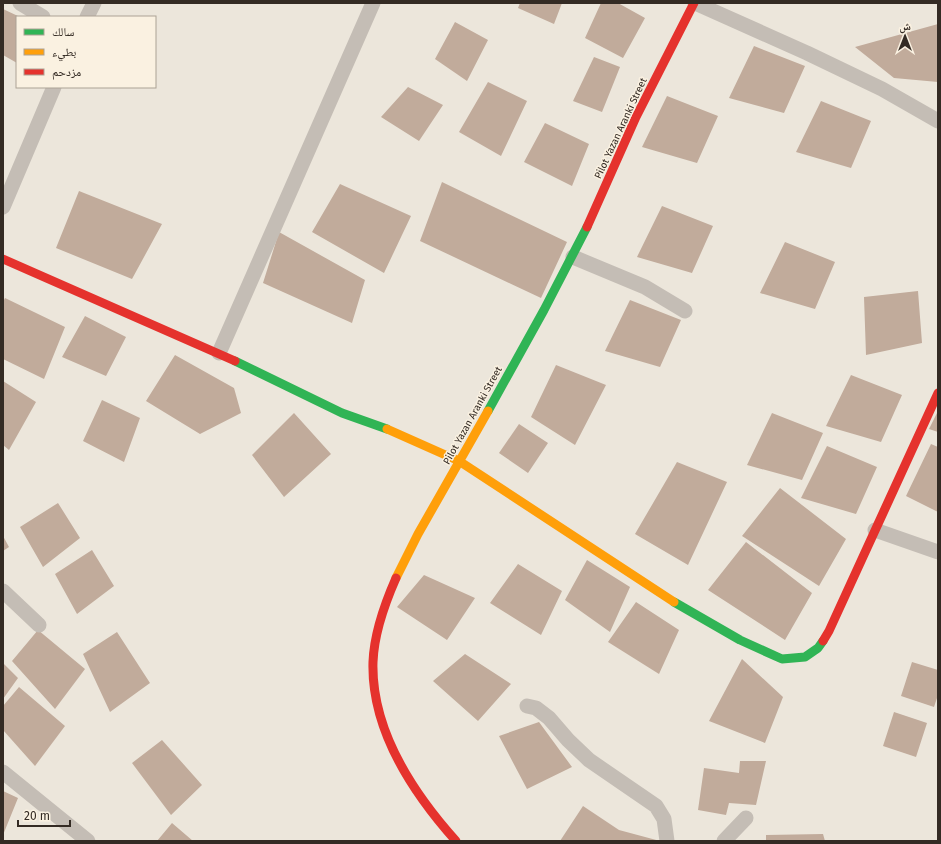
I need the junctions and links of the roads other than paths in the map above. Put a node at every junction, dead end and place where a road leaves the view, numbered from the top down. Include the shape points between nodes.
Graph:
1 (20, 3) edge
2 (94, 3) edge
3 (373, 3) edge
4 (694, 3) edge
5 (41, 16) edge
6 (88, 16) edge
7 (54, 88) edge
8 (938, 121) edge
9 (3, 207) edge
10 (573, 257) junction
11 (3, 259) edge
12 (685, 311) dead end
13 (219, 353) junction
14 (938, 393) edge
15 (460, 461) junction
16 (875, 530) junction
17 (938, 552) edge
18 (3, 591) edge
19 (39, 625) dead end
20 (528, 706) dead end
21 (3, 772) edge
22 (746, 818) dead end
23 (88, 841) edge
24 (456, 841) edge
25 (667, 841) edge
26 (724, 841) edge

1 - 5 street
2 - 6 street
3 - 13 street
4 - 8 street via 807,52 882,89
4 - 10 street, Pilot Yazan Aranki Street via 630,131
7 - 9 street
10 - 12 street via 645,287
10 - 15 street, Pilot Yazan Aranki Street
11 - 13 street
13 - 15 street via 342,413 397,433
14 - 16 street
15 - 16 street via 688,611 740,640 782,659 805,657 818,648 829,631
15 - 24 street, Pilot Yazan Aranki Street via 420,531 389,594 373,661 376,698 381,718 398,760 422,798
16 - 17 street
18 - 19 street
20 - 25 street via 536,708 549,718 589,760 656,806 664,819
21 - 23 street
22 - 26 street

